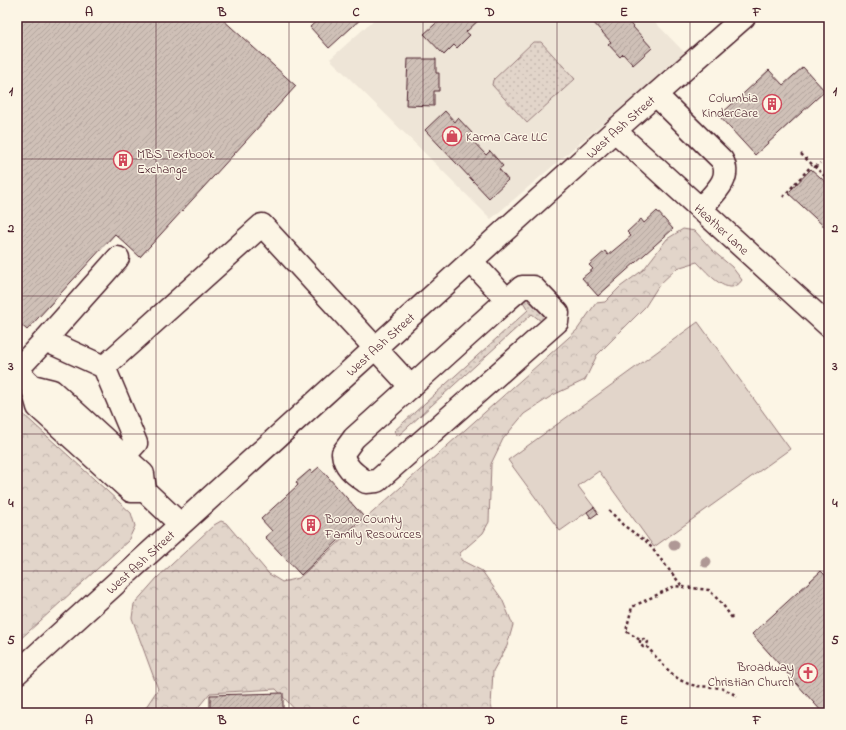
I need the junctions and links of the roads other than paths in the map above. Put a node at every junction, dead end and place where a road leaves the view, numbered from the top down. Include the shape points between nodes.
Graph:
1 (744, 17) edge
2 (656, 95) junction
3 (616, 131) junction
4 (701, 208) junction
5 (118, 258) dead end
6 (472, 262) junction
7 (507, 300) junction
8 (829, 326) edge
9 (44, 340) junction
10 (376, 349) junction
11 (104, 367) junction
12 (22, 376) edge
13 (411, 387) junction
14 (124, 456) junction
15 (145, 491) junction
16 (180, 524) junction
17 (17, 673) edge

1 - 2 street, West Ash Street
2 - 3 street, West Ash Street
2 - 4 street via 726,166 724,180
3 - 4 street, Heather Lane
3 - 6 street, West Ash Street
4 - 8 street, Heather Lane
5 - 9 street
6 - 7 street
6 - 10 street, West Ash Street
7 - 13 street
7 - 13 street via 522,287 533,287 558,313 557,322 377,481 366,482 352,472 343,461 343,453 354,438
9 - 11 street
9 - 12 street
10 - 11 street via 262,225
10 - 13 street
10 - 16 street, West Ash Street
11 - 14 street via 136,443
12 - 14 street via 52,391
12 - 15 street via 38,407 131,491
14 - 15 street via 143,474
15 - 16 street
16 - 17 street, West Ash Street

